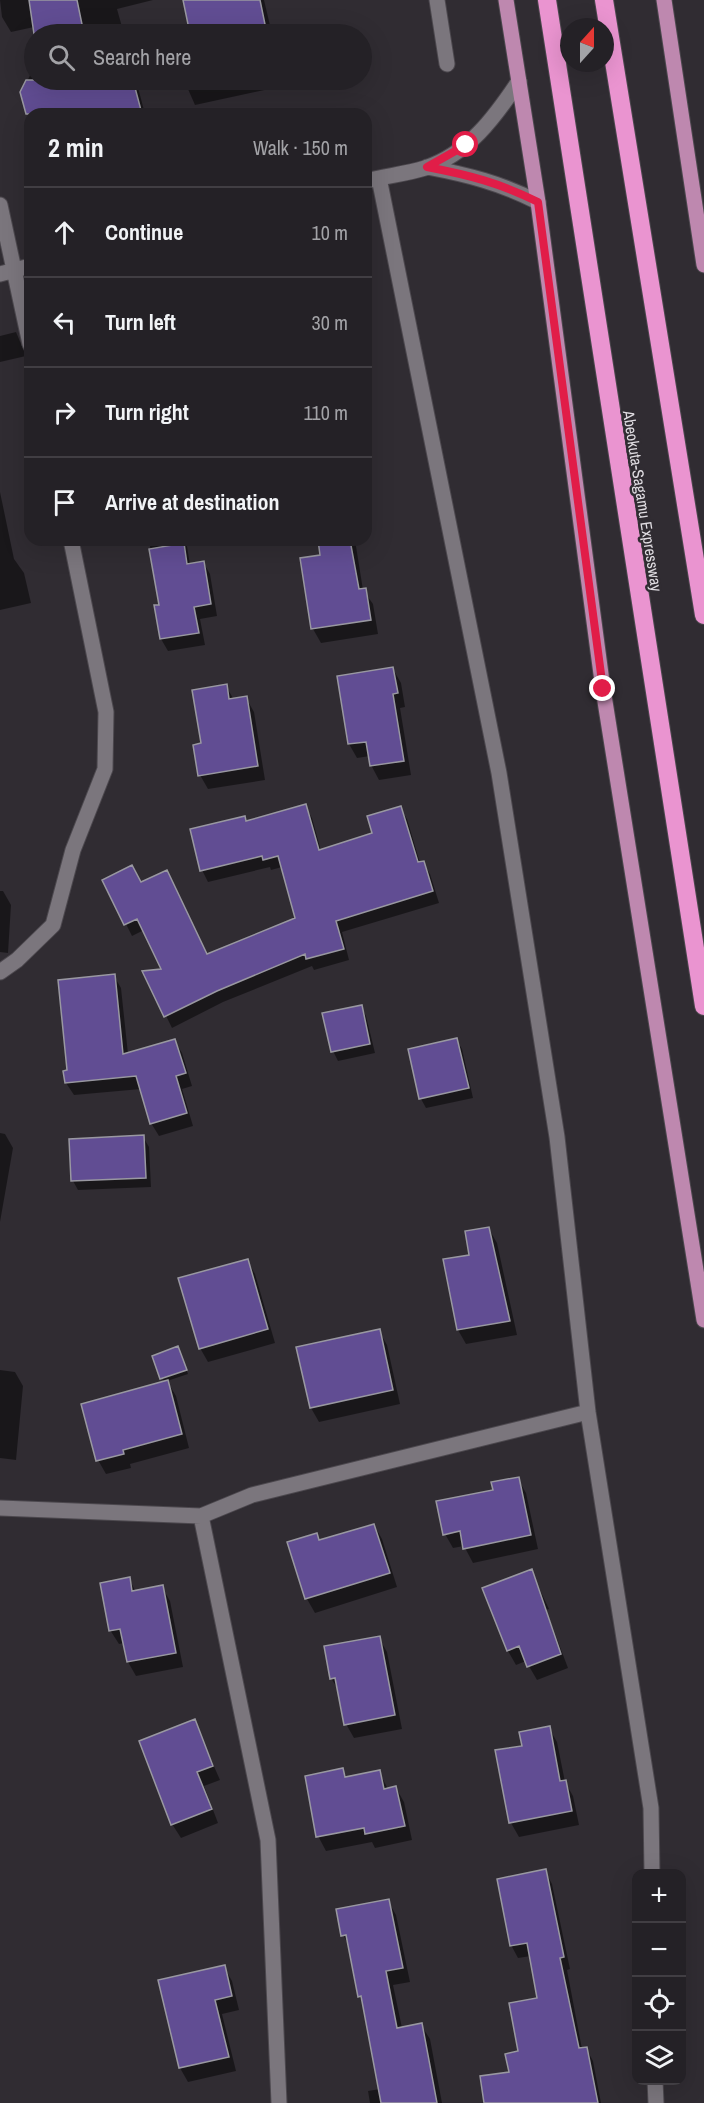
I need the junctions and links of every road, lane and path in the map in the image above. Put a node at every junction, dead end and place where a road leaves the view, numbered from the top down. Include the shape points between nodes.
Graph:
1 (437, 0) edge
2 (506, 0) edge
3 (547, 0) edge
4 (604, 0) edge
5 (664, 0) edge
6 (447, 64) dead end
7 (519, 81) junction
8 (427, 167) junction
9 (373, 179) edge
10 (538, 202) junction
11 (0, 205) edge
12 (704, 265) edge
13 (15, 270) edge
14 (24, 314) edge
15 (71, 546) edge
16 (704, 615) edge
17 (0, 972) edge
18 (704, 1006) edge
19 (704, 1320) edge
20 (588, 1412) junction
21 (0, 1508) edge
22 (201, 1516) junction
23 (652, 1869) edge
24 (655, 2085) edge
25 (279, 2103) edge
26 (656, 2103) edge

1 - 6 street
2 - 7 main road
3 - 18 highway, Abeokuta-Sagamu Expressway
4 - 16 highway
5 - 12 main road
7 - 8 street via 492,121 466,145
7 - 10 main road
8 - 9 street
8 - 10 street via 476,176
9 - 20 street via 499,773 557,1137
10 - 19 main road via 603,689
11 - 13 street
13 - 14 street
15 - 17 street via 106,712 105,769 73,850 53,925
20 - 22 street via 252,1495
20 - 23 street via 651,1808
21 - 22 street
22 - 25 street via 268,1840
24 - 26 street

